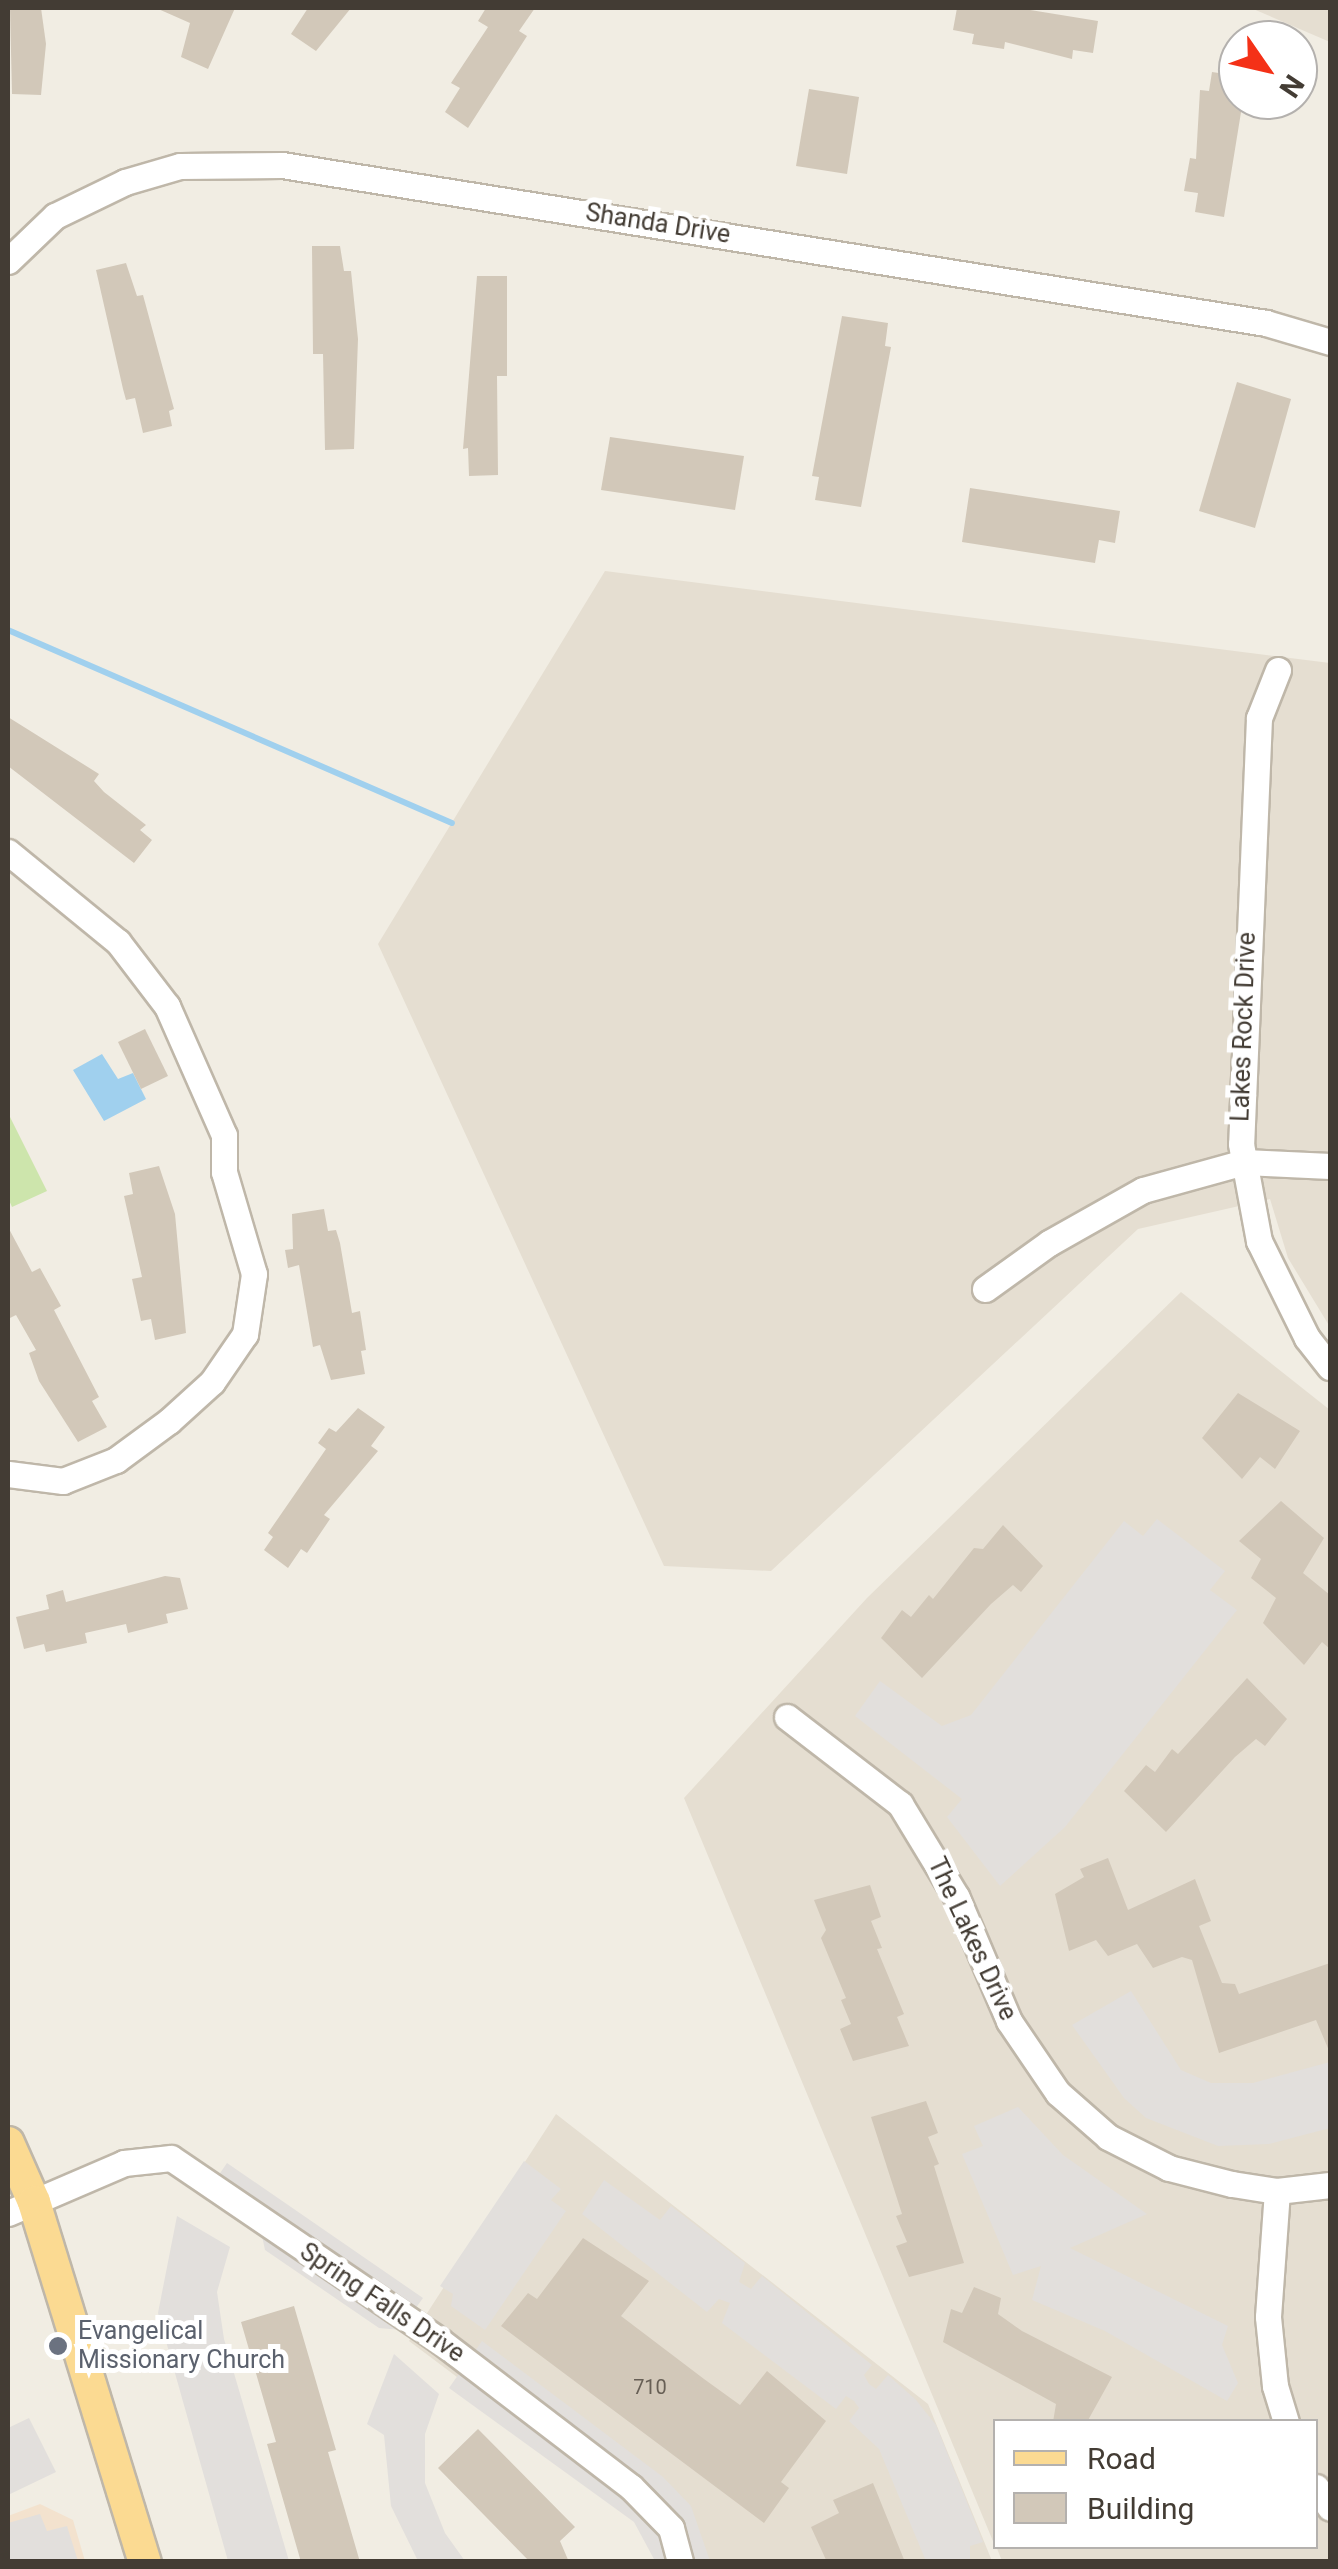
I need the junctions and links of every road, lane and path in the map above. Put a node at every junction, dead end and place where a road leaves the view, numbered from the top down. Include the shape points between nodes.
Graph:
1 (8, 261) edge
2 (1330, 342) edge
3 (1278, 670) dead end
4 (8, 852) edge
5 (1244, 1162) junction
6 (1330, 1166) edge
7 (984, 1289) dead end
8 (1330, 1366) edge
9 (8, 1474) edge
10 (787, 1717) dead end
11 (8, 2144) edge
12 (1330, 2185) edge
13 (1277, 2191) junction
14 (21, 2208) edge
15 (1285, 2419) edge
16 (145, 2562) edge
17 (680, 2562) edge

1 - 2 street, Shanda Drive via 55,216 125,182 180,166 282,165 1266,323
3 - 5 street, Lakes Rock Drive via 1259,718 1244,984
4 - 9 street via 118,942 167,1006 224,1135 224,1172 254,1274 246,1334 212,1382 169,1422 116,1460 63,1481
5 - 6 street
5 - 7 street via 1143,1190 1049,1242
5 - 8 street, Lakes Rock Drive via 1260,1241 1307,1338
10 - 13 street, The Lakes Drive via 900,1804 956,1896 1009,2022 1058,2093 1108,2137 1169,2168
11 - 14 main road
12 - 13 street, The Lakes Drive
13 - 15 street via 1268,2317
14 - 16 main road
14 - 17 street, Spring Falls Drive via 124,2163 171,2158 504,2387 631,2487 671,2528

